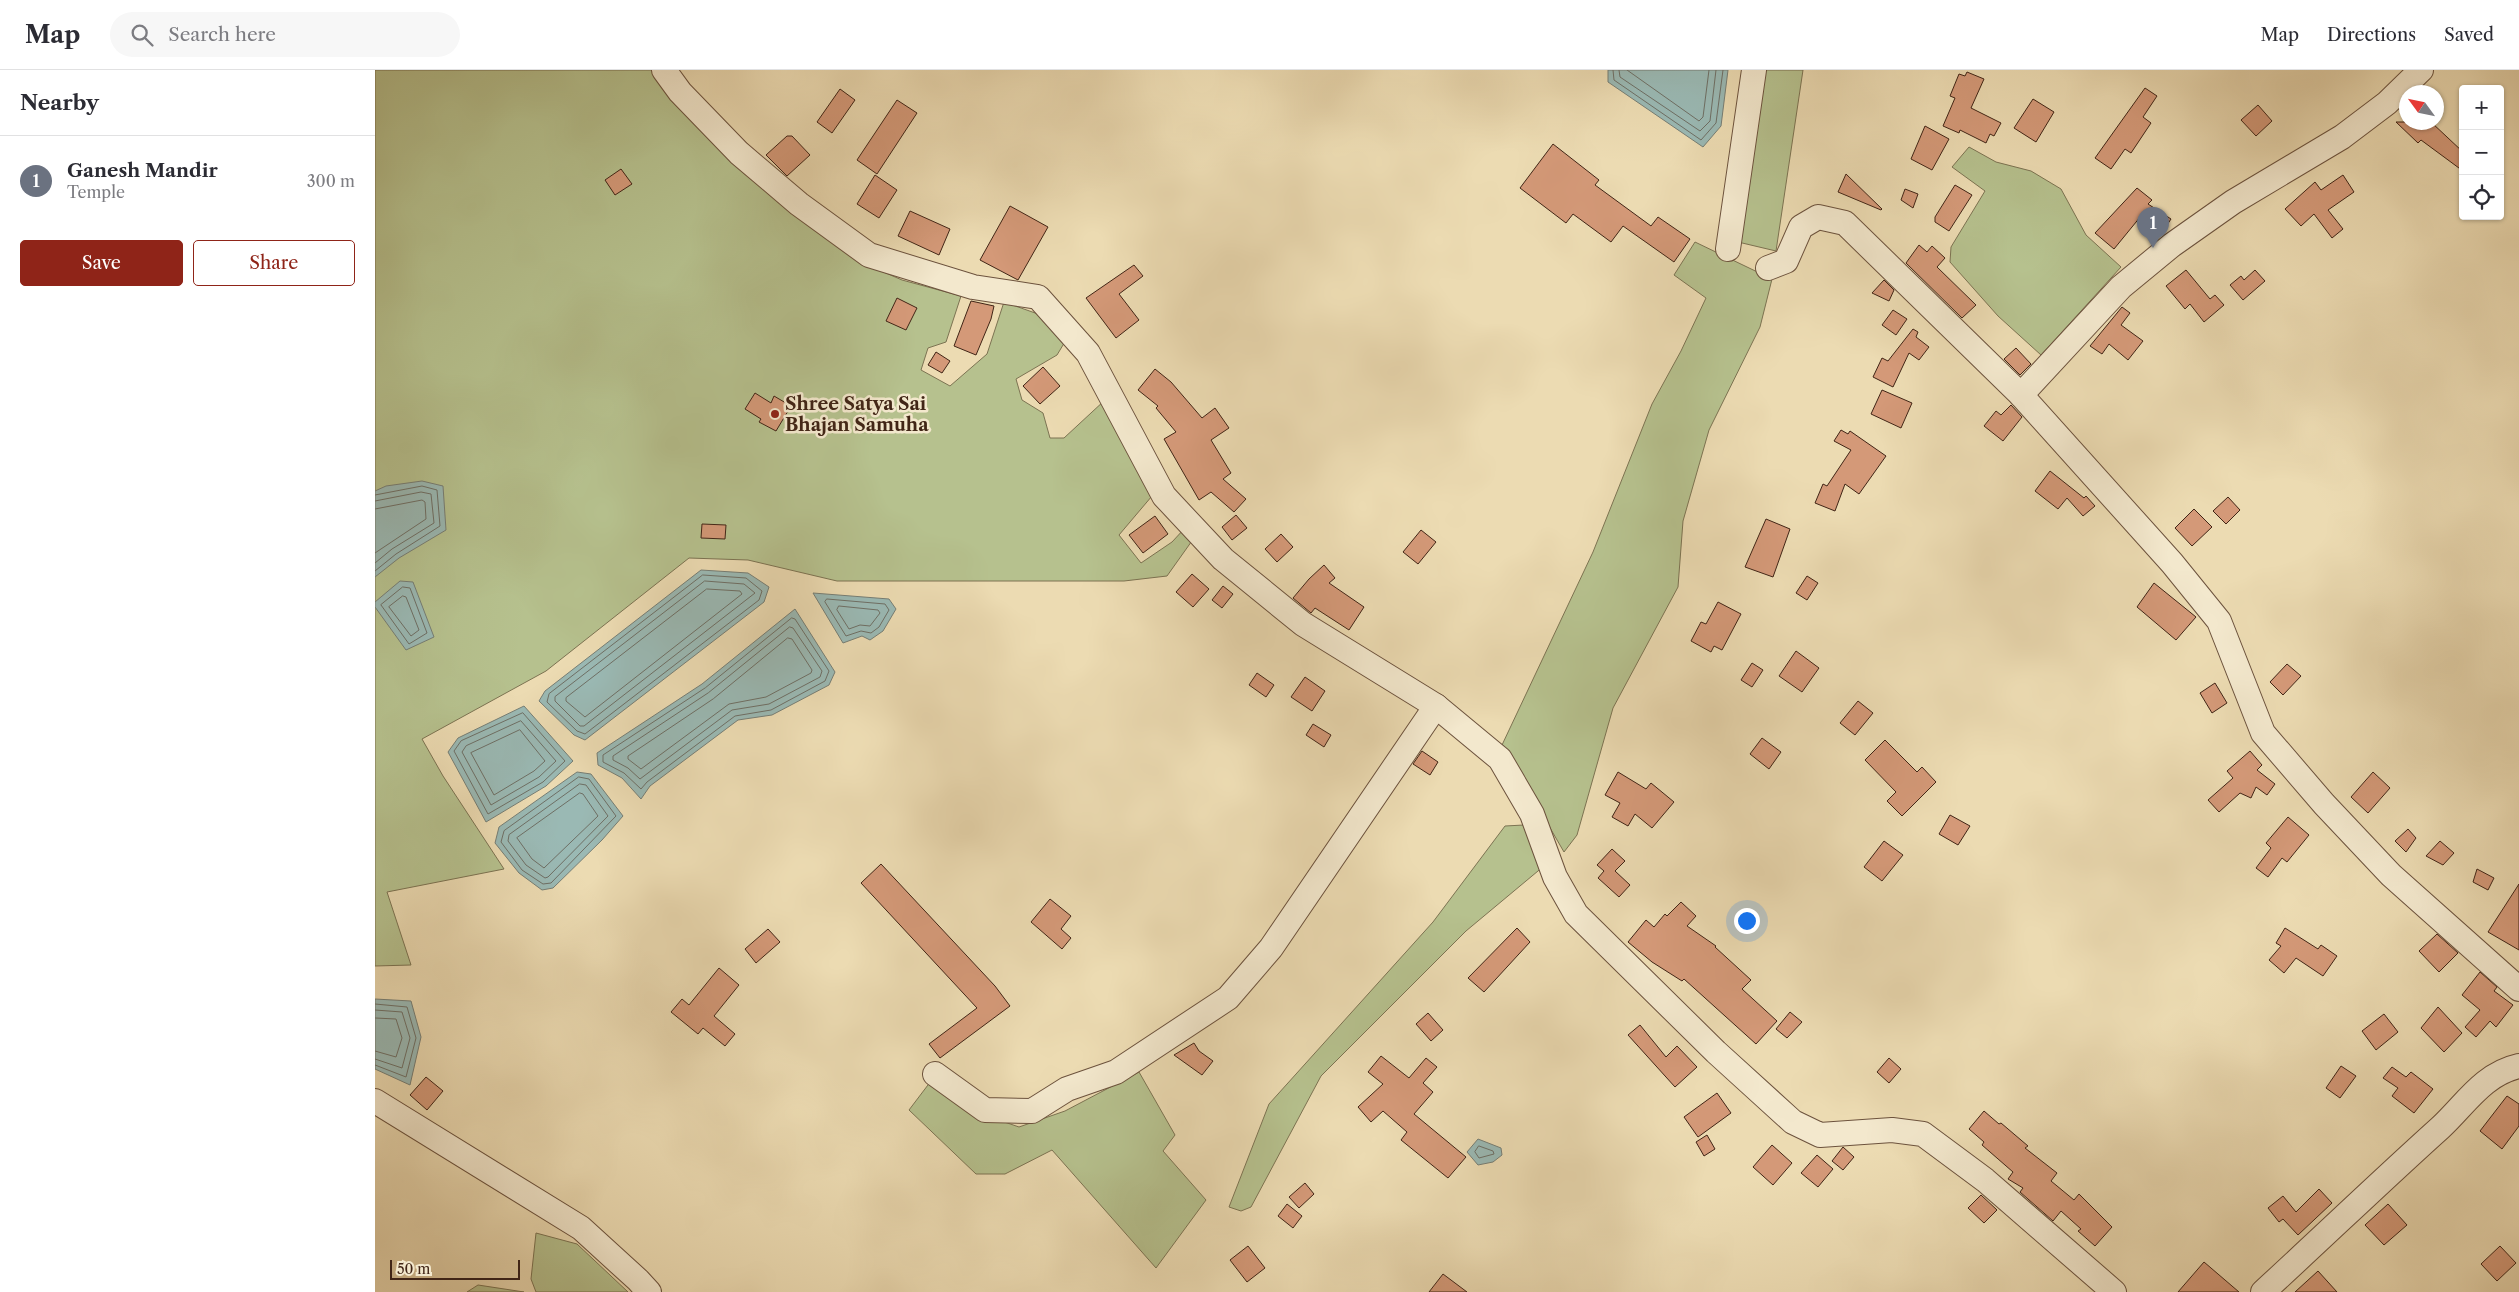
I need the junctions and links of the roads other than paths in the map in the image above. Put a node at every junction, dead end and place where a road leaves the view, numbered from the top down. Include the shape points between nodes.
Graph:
1 (665, 70) edge
2 (1754, 70) edge
3 (2421, 70) edge
4 (1728, 249) dead end
5 (1768, 268) dead end
6 (2021, 394) junction
7 (1436, 706) junction
8 (2519, 989) edge
9 (2515, 1063) edge
10 (935, 1074) dead end
11 (375, 1101) edge
12 (649, 1292) edge
13 (2114, 1292) edge
14 (2263, 1292) edge

1 - 7 street via 680,92 739,153 799,204 869,255 973,286 1038,297 1088,353 1165,496 1223,560 1303,624
2 - 4 street
3 - 6 street via 2387,103 2342,137 2233,202 2172,245 2121,287
5 - 6 street via 1786,261 1801,227 1818,217 1845,223
6 - 8 street via 2172,563 2219,621 2263,733 2391,875
7 - 10 street via 1271,948 1228,998 1116,1072 1067,1089 1032,1111 985,1110
7 - 13 street via 1500,759 1532,814 1555,877 1576,914 1716,1052 1793,1122 1820,1134 1892,1130 1923,1134 1985,1180
9 - 14 street via 2480,1086 2442,1126
11 - 12 street via 581,1228

